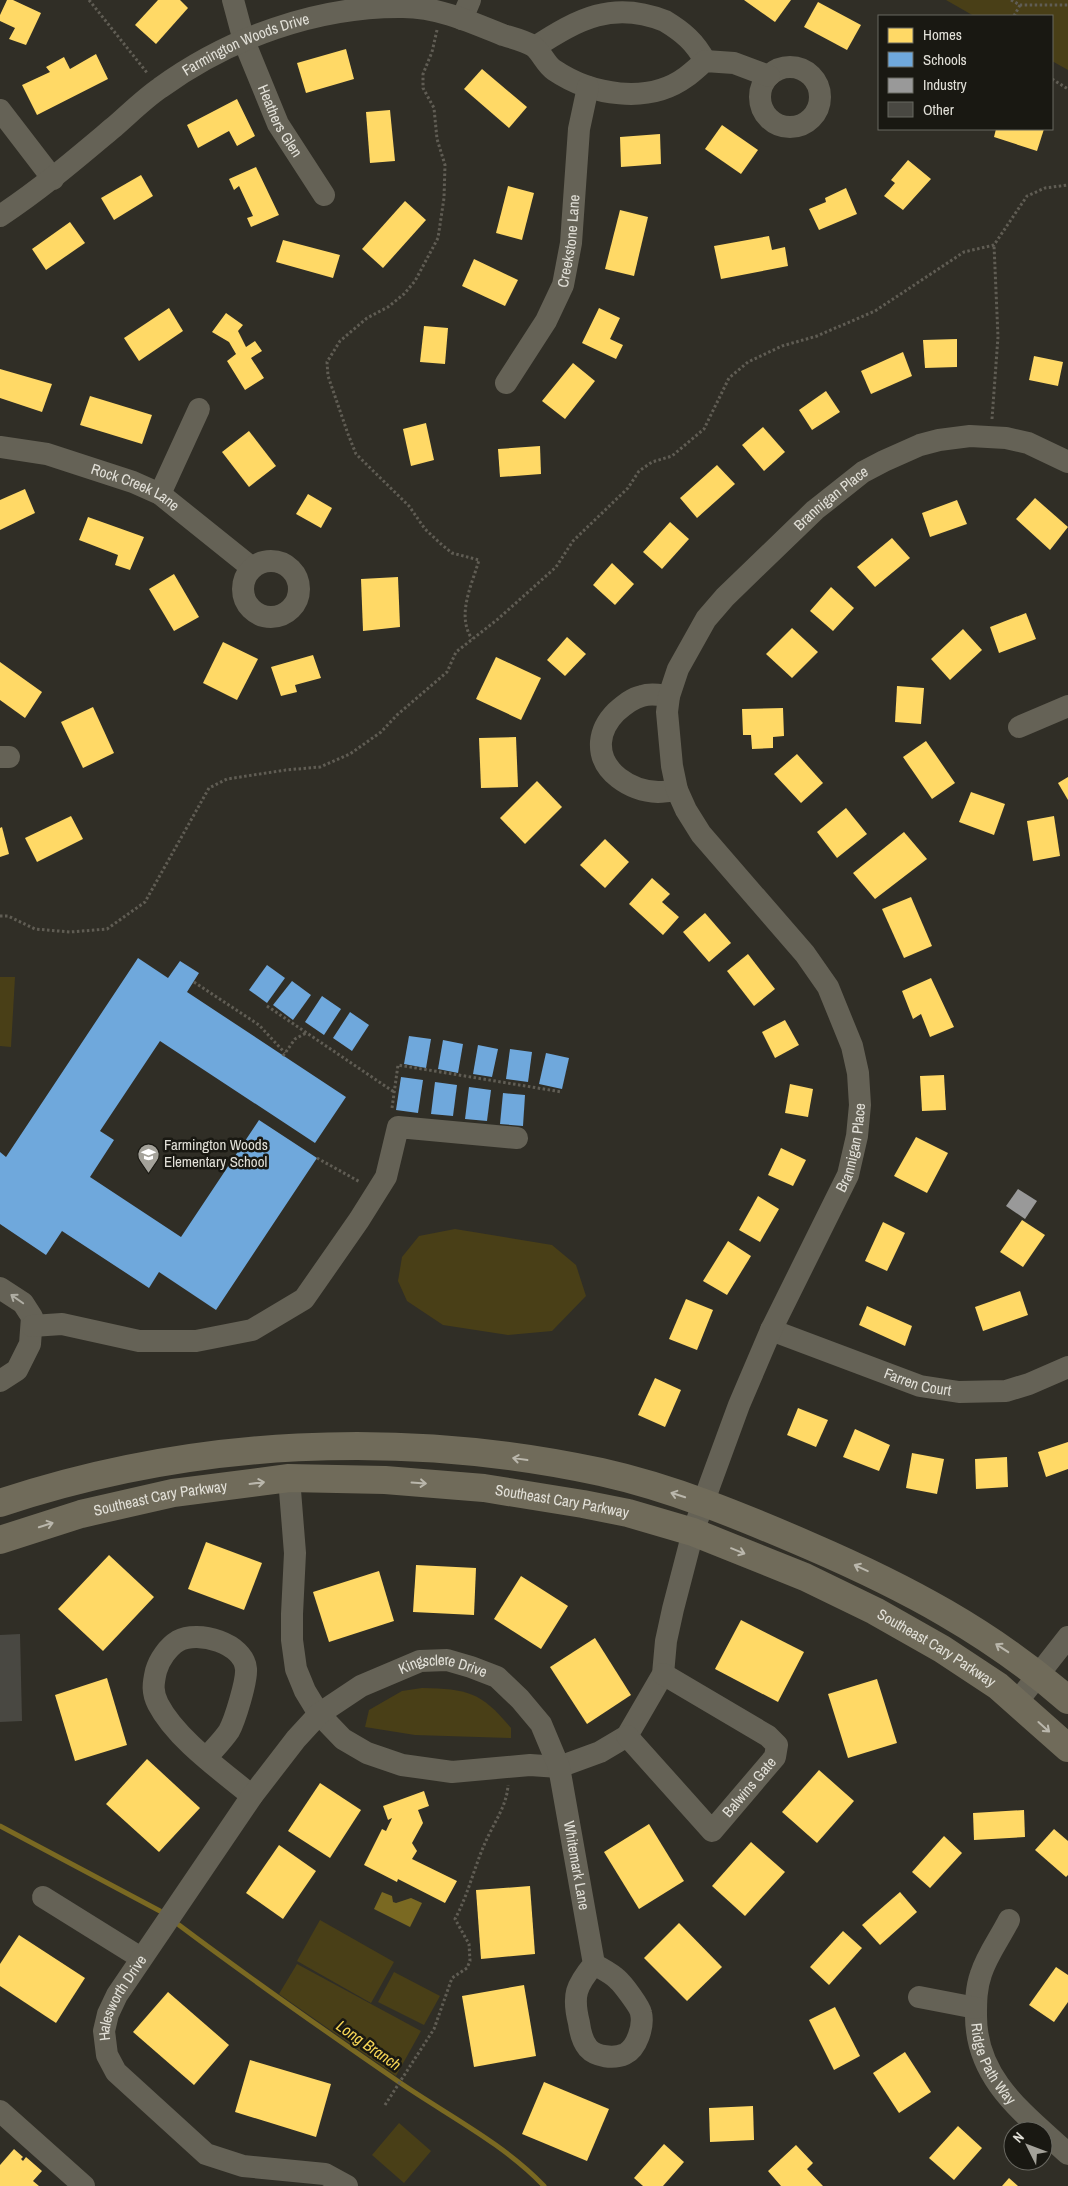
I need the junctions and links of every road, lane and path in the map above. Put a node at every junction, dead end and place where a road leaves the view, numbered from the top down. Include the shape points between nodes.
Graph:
1 (89, 0) edge
2 (233, 0) edge
3 (1011, 0) edge
4 (1020, 5) junction
5 (1068, 5) edge
6 (458, 11) edge
7 (1015, 15) edge
8 (244, 41) junction
9 (535, 47) junction
10 (704, 61) junction
11 (769, 76) dead end
12 (1053, 80) edge
13 (588, 87) junction
14 (158, 89) junction
15 (1068, 89) edge
16 (0, 110) edge
17 (53, 178) junction
18 (1068, 185) edge
19 (324, 195) dead end
20 (0, 216) edge
21 (994, 245) junction
22 (506, 383) dead end
23 (199, 409) dead end
24 (990, 437) junction
25 (0, 447) edge
26 (1068, 462) edge
27 (160, 494) junction
28 (252, 568) dead end
29 (472, 639) junction
30 (669, 696) junction
31 (1068, 706) edge
32 (1019, 728) dead end
33 (677, 790) junction
34 (0, 916) edge
35 (194, 982) dead end
36 (266, 1006) dead end
37 (306, 1033) junction
38 (394, 1092) dead end
39 (517, 1138) dead end
40 (0, 1288) edge
41 (32, 1326) junction
42 (771, 1330) junction
43 (1068, 1367) edge
44 (0, 1382) edge
45 (289, 1478) junction
46 (0, 1503) edge
47 (703, 1503) junction
48 (693, 1532) junction
49 (0, 1540) edge
50 (1068, 1637) edge
51 (663, 1674) junction
52 (1037, 1674) junction
53 (1068, 1700) edge
54 (1017, 1702) junction
55 (319, 1714) junction
56 (627, 1736) junction
57 (1068, 1748) edge
58 (207, 1758) junction
59 (509, 1767) junction
60 (559, 1767) junction
61 (252, 1796) junction
62 (43, 1897) dead end
63 (1009, 1920) dead end
64 (141, 1958) junction
65 (594, 1964) dead end
66 (919, 1997) dead end
67 (976, 2008) junction
68 (385, 2105) dead end
69 (5, 2124) edge
70 (1068, 2154) edge
71 (84, 2186) edge
72 (347, 2186) edge

1 - 14 path
2 - 8 street, Heathers Glen
3 - 4 path
4 - 5 path
4 - 7 path
6 - 8 street, Farmington Woods Drive via 404,7 321,14
6 - 9 street, Farmington Woods Drive
6 - 29 path via 432,52 423,74 424,88 434,108 445,165 438,238 415,281 404,294 367,318 340,341 328,362 331,384 356,454 410,506 441,544 452,553 479,560 465,606 466,630
8 - 14 street, Farmington Woods Drive via 183,72
8 - 19 street, Heathers Glen via 278,124
9 - 10 street via 584,16 603,9 633,8 651,13 690,37
9 - 13 street via 552,69
10 - 11 street via 734,63
10 - 13 street via 686,78 664,88 638,94
12 - 15 path
13 - 22 street, Creekstone Lane via 580,129 571,243 563,285 546,321
14 - 17 street, Farmington Woods Drive
16 - 17 street
17 - 20 street, Farmington Woods Drive
18 - 21 path via 1045,188 1027,196
21 - 24 path via 998,337
21 - 29 path via 964,252 875,311 748,362 730,378 704,429 672,456 652,462 639,471 628,488 573,541 556,567
23 - 27 street
24 - 26 street, Brannigan Place via 1028,443
24 - 30 street, Brannigan Place via 953,438 920,445 863,472 839,490 725,597 706,619 678,669
25 - 27 street, Rock Creek Lane via 47,454
27 - 28 street, Rock Creek Lane
29 - 34 path via 456,652 447,672 381,732 350,754 320,767 227,779 210,788 145,902 108,929 70,932 35,929 8,916
30 - 33 street, Brannigan Place via 667,712
30 - 33 street via 642,696 626,703 606,725 601,749 604,762 623,781 658,792
31 - 32 street
33 - 42 street, Brannigan Place via 702,834 811,962 834,1001 852,1046 858,1072 859,1121 848,1175
35 - 37 path via 259,1025 284,1054 295,1039
36 - 37 path
37 - 38 path
39 - 41 street via 398,1127 386,1177 304,1299 252,1330 196,1341 139,1341 62,1324
41 -> 40 street via 32,1317 23,1303
41 - 44 street via 30,1344 18,1370
42 - 43 street, Farren Court via 920,1386 959,1392 1006,1391
42 - 47 street, Brannigan Place
45 -> 48 main road, Southeast Cary Parkway via 385,1480 484,1488 583,1504
49 -> 45 main road, Southeast Cary Parkway via 82,1514 173,1493
45 - 55 street via 295,1553 292,1640 296,1670
47 -> 46 main road via 603,1473 556,1464 450,1450 365,1446 266,1449 164,1461 74,1480
47 - 48 street, Brannigan Place
52 -> 47 main road via 952,1615 901,1587 769,1528
48 - 51 street via 666,1641
48 -> 54 main road, Southeast Cary Parkway via 805,1577 875,1610 942,1649
50 - 52 street
51 - 56 street
51 - 56 street, Balwins Gate via 768,1736 777,1745 775,1757 712,1831
52 - 53 main road
52 - 54 street
54 -> 57 main road, Southeast Cary Parkway
55 - 59 street via 343,1739 367,1754 402,1765 452,1772
55 - 60 street, Kingsclere Drive via 361,1686 390,1672 420,1661 447,1660 497,1677 541,1724
55 - 61 street, Halesworth Drive
56 - 60 street via 600,1752
58 - 58 street via 167,1720 152,1687 157,1667 165,1654 178,1642 191,1637 213,1640 238,1650 246,1670 229,1730
58 - 61 street
59 - 60 street
59 - 68 path via 508,1791 455,1919 469,1944 470,1961 452,1978 434,2030
60 - 65 street, Whitemark Lane
61 - 64 street, Halesworth Drive
62 - 64 street
63 - 67 street, Ridge Path Way via 981,1973
64 - 72 street, Halesworth Drive via 117,1995 104,2031 107,2055 116,2072 206,2154 243,2166 325,2174
66 - 67 street, Ridge Path Way
67 - 70 street, Ridge Path Way via 979,2045 998,2086
69 - 71 street

